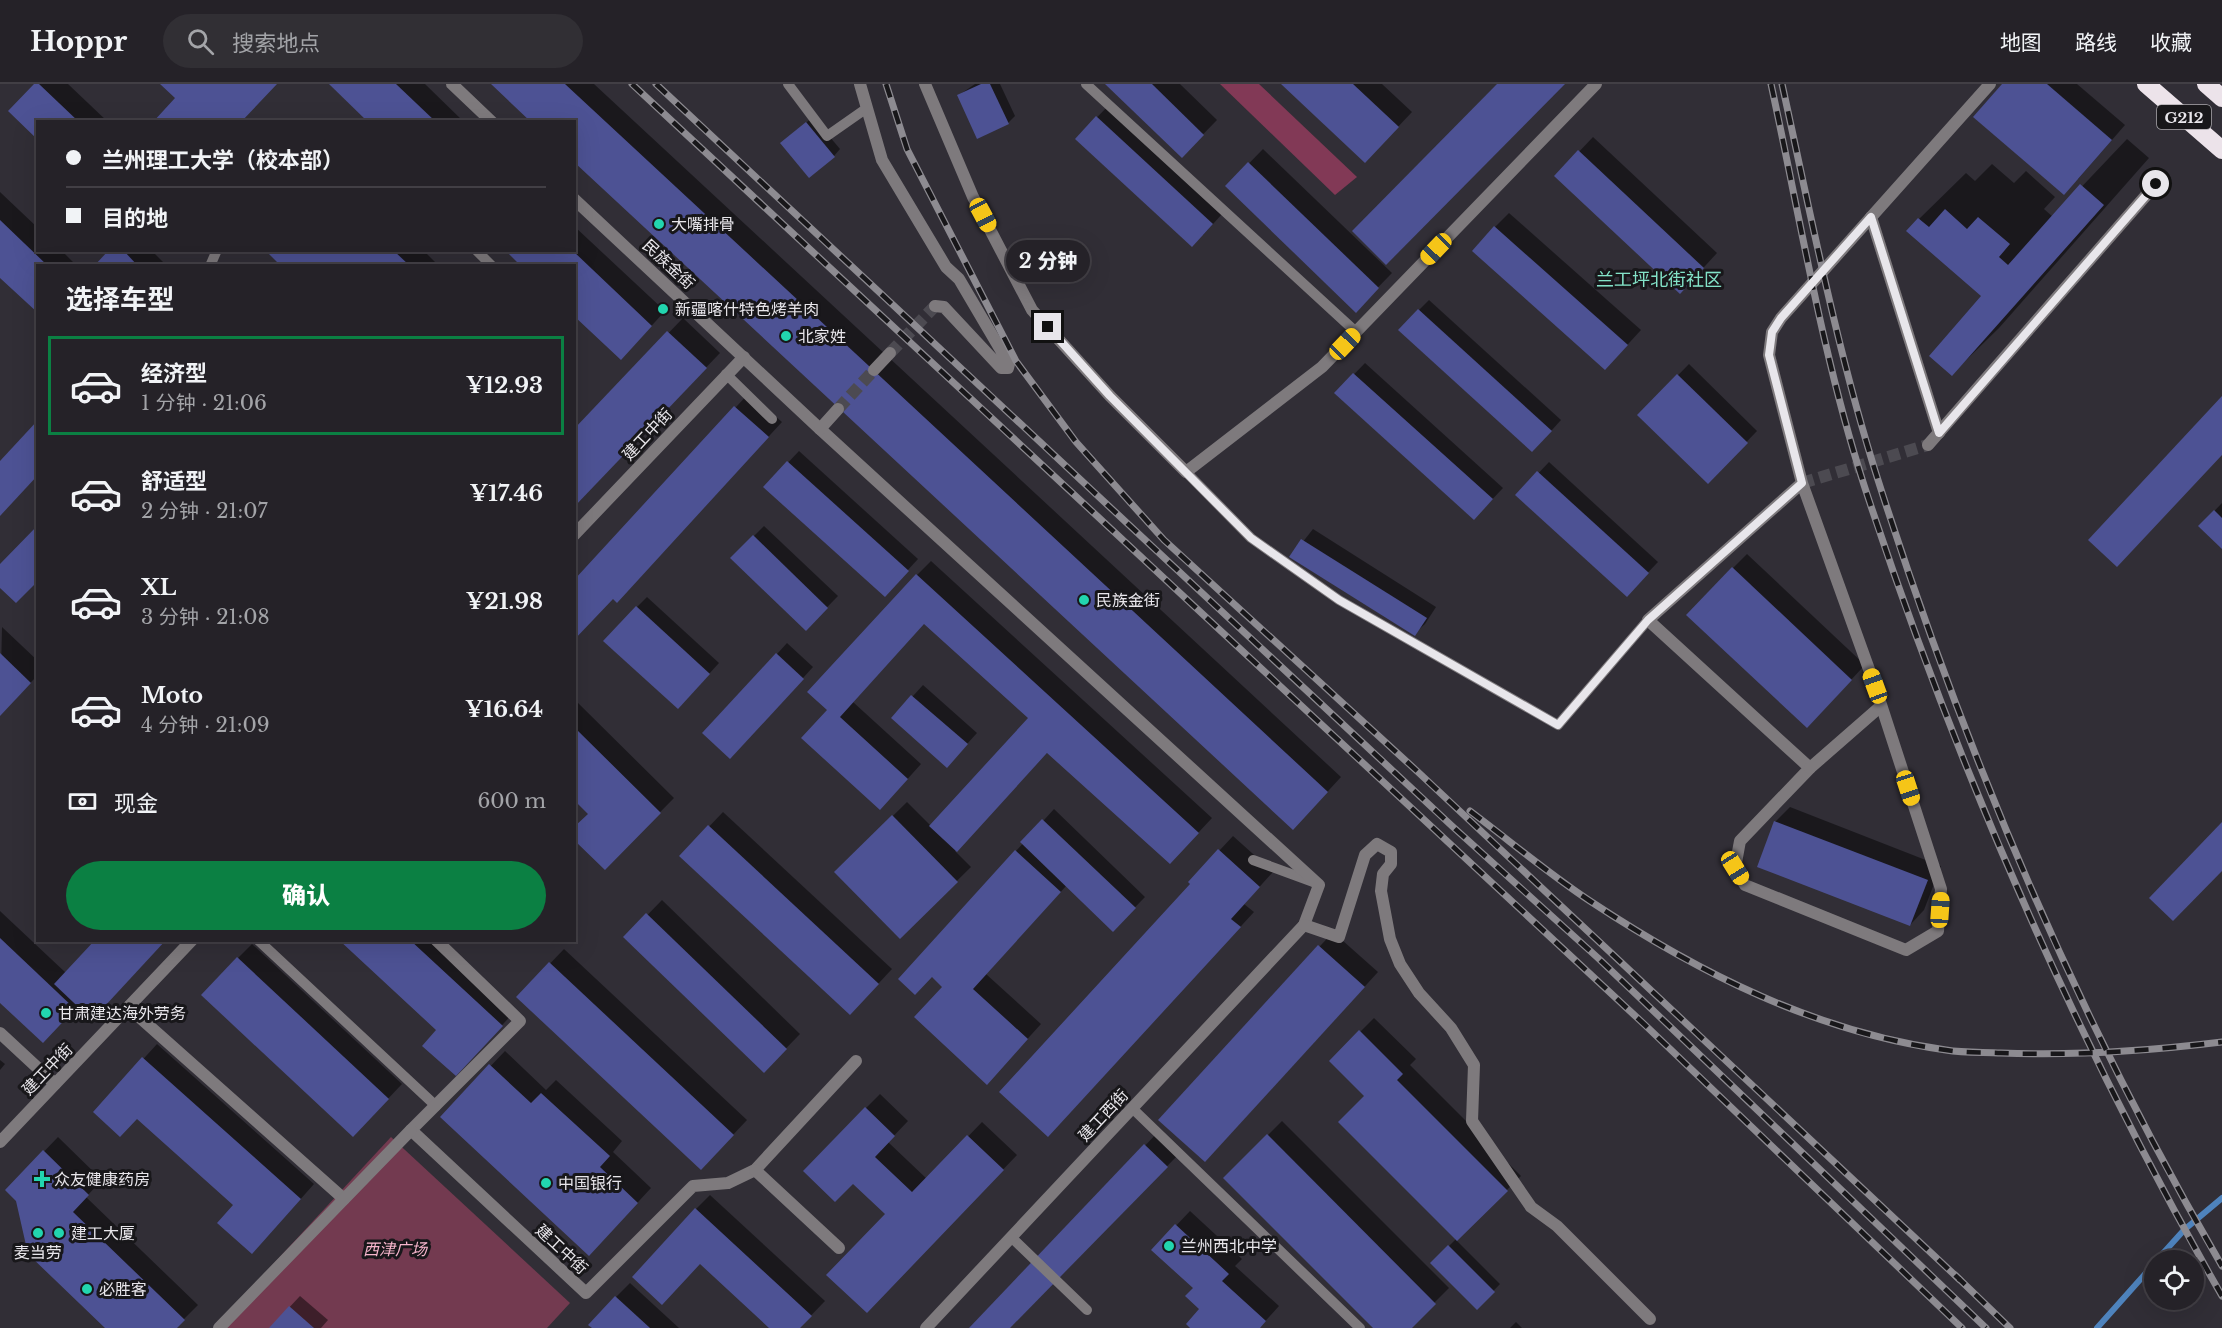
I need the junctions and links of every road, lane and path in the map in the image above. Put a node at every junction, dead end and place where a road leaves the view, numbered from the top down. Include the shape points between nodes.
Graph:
1 (452, 84) edge
2 (788, 84) edge
3 (860, 84) edge
4 (926, 84) edge
5 (1086, 84) edge
6 (1596, 84) edge
7 (1990, 84) edge
8 (2146, 84) edge
9 (2206, 84) edge
10 (2222, 98) edge
11 (867, 108) junction
12 (490, 120) edge
13 (2222, 150) edge
14 (2156, 184) dead end
15 (576, 201) edge
16 (1871, 217) junction
17 (478, 252) edge
18 (490, 264) edge
19 (935, 306) dead end
20 (1356, 332) junction
21 (890, 353) tunnel mouth
22 (744, 357) junction
23 (874, 370) tunnel mouth
24 (726, 374) junction
25 (838, 409) tunnel mouth
26 (772, 419) dead end
27 (820, 429) junction
28 (1939, 433) junction
29 (1928, 445) tunnel mouth
30 (1185, 471) junction
31 (1802, 483) junction
32 (576, 533) edge
33 (1648, 620) junction
34 (1881, 706) junction
35 (1810, 768) junction
36 (1253, 860) dead end
37 (1319, 885) junction
38 (1304, 925) junction
39 (190, 942) edge
40 (260, 942) edge
41 (438, 942) edge
42 (128, 1007) junction
43 (0, 1033) edge
44 (856, 1061) dead end
45 (55, 1084) junction
46 (436, 1106) junction
47 (1132, 1108) junction
48 (411, 1130) junction
49 (0, 1142) edge
50 (755, 1170) junction
51 (344, 1199) junction
52 (1011, 1237) junction
53 (839, 1248) dead end
54 (1088, 1310) dead end
55 (1650, 1319) dead end
56 (219, 1328) edge
57 (926, 1328) edge
58 (1360, 1328) edge

1 - 12 street
2 - 11 lane via 827,136
3 - 11 street
4 - 30 street via 974,196 1032,310
5 - 20 lane
6 - 20 street
7 - 16 street
8 - 13 highway, G212
9 - 10 highway, G212
11 - 19 street via 882,160 946,267 959,279 1008,368 1000,369 944,307
14 - 28 street
15 - 22 street, 民族金街
16 - 28 street
16 - 31 street via 1772,332 1769,355
17 - 18 lane
20 - 30 street via 1322,367
21 - 23 street
22 - 24 street, 建工中街
22 - 27 street, 民族金街
24 - 26 lane
24 - 32 street, 建工中街
25 - 27 street
27 - 37 street, 民族金街
28 - 29 street
30 - 33 lane via 1251,538 1339,600 1558,725
31 - 33 street
31 - 34 street
33 - 35 street
34 - 35 street
34 - 35 street via 1941,889 1938,931 1906,950 1745,885 1735,868 1740,842
36 - 37 lane
37 - 38 street
38 - 47 street, 建工西街
38 - 55 street via 1339,937 1365,855 1377,844 1391,852 1381,891 1390,939 1400,964 1419,993 1451,1028 1474,1065 1472,1121 1532,1207 1557,1226
39 - 42 street, 建工中街
40 - 46 lane
41 - 46 street via 520,1021
42 - 45 street, 建工中街
42 - 51 street
43 - 45 street
44 - 50 street, 建工中街
45 - 49 street, 建工中街
46 - 48 street
47 - 52 street, 建工西街
47 - 58 lane
48 - 50 street, 建工中街 via 586,1293 693,1186 728,1183
48 - 51 street
50 - 53 street
51 - 56 street
52 - 54 lane
52 - 57 street, 建工西街

